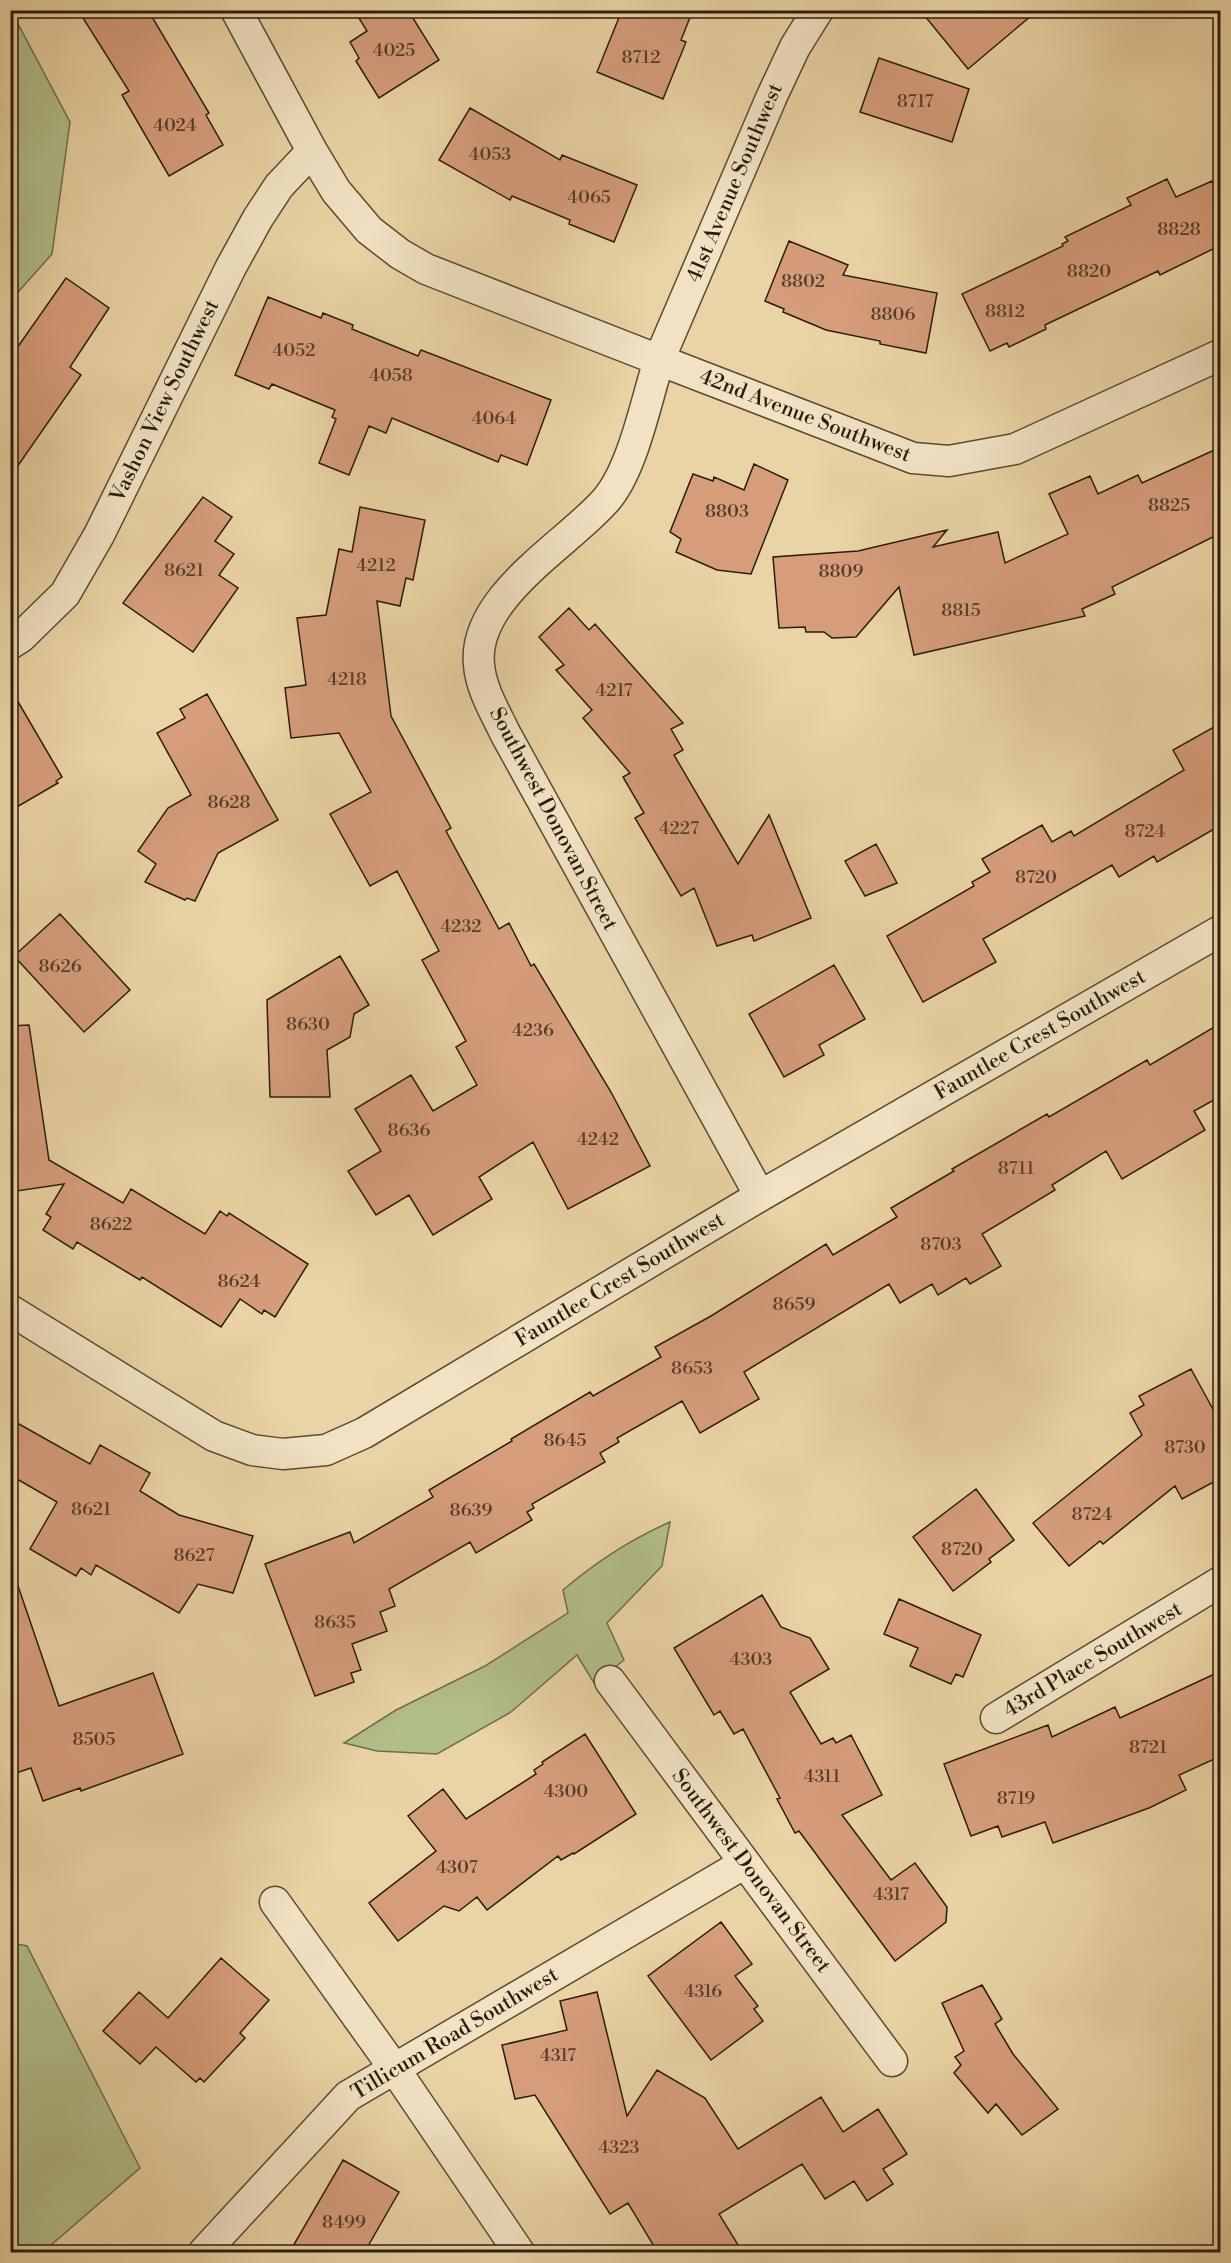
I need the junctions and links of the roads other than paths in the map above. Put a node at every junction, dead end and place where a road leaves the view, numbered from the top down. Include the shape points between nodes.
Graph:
1 (236, 10) edge
2 (819, 10) edge
3 (312, 151) junction
4 (1221, 355) edge
5 (659, 360) junction
6 (10, 644) edge
7 (1221, 931) edge
8 (760, 1196) junction
9 (10, 1310) edge
10 (1221, 1582) edge
11 (610, 1681) dead end
12 (996, 1718) dead end
13 (745, 1863) junction
14 (275, 1902) dead end
15 (892, 2061) dead end
16 (394, 2068) junction
17 (204, 2253) edge
18 (519, 2253) edge

1 - 3 street
2 - 5 street, 41st Avenue Southwest via 795,47 772,96
3 - 5 street via 336,191 369,230 400,254 426,269
3 - 6 street, Vashon View Southwest via 279,186 258,218 99,535 65,594
4 - 5 street, 42nd Avenue Southwest via 1015,449 949,461 913,458
5 - 8 street, Southwest Donovan Street via 626,469 606,500 520,579 495,609 481,637 479,665 488,698 505,733
7 - 8 street, Fauntlee Crest Southwest
8 - 9 street, Fauntlee Crest Southwest via 382,1422 326,1450 283,1454 252,1450 214,1436
10 - 12 street, 43rd Place Southwest
11 - 13 street, Southwest Donovan Street
13 - 15 street, Southwest Donovan Street
13 - 16 street, Tillicum Road Southwest
14 - 16 street
16 - 17 street, Tillicum Road Southwest via 348,2096
16 - 18 street

